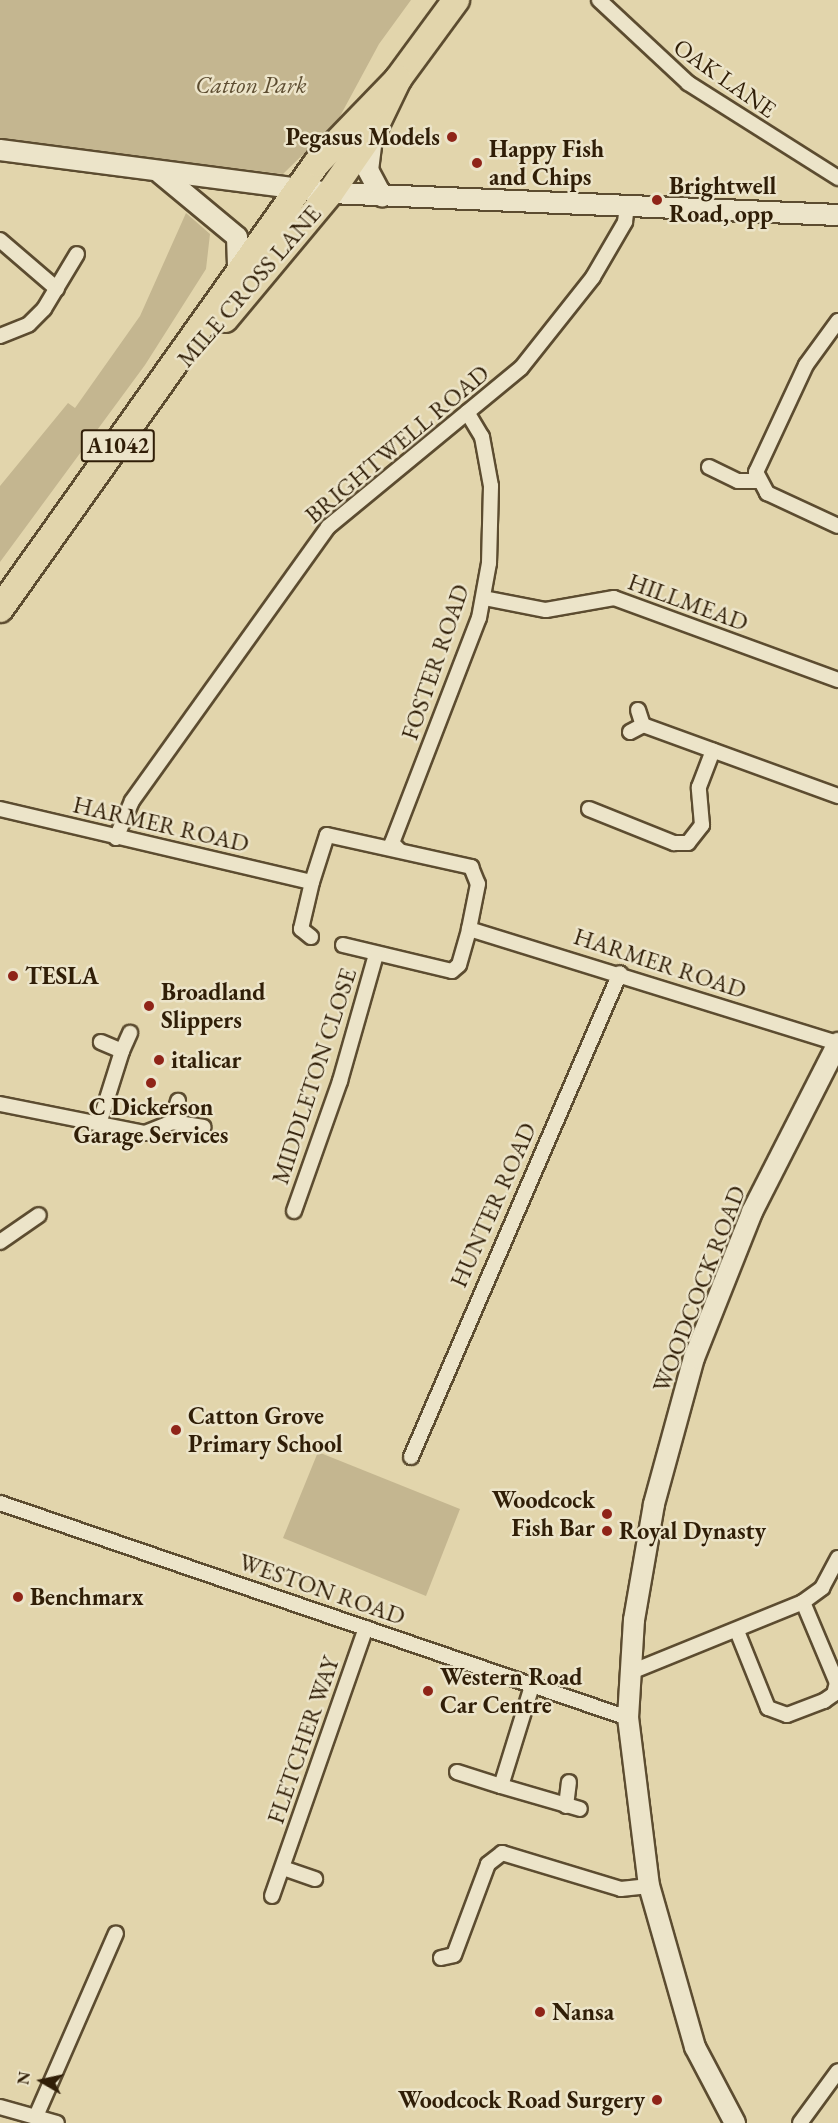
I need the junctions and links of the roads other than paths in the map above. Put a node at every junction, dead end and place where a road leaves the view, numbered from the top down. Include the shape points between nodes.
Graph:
1 (456, 0) edge
2 (599, 0) edge
3 (398, 79) junction
4 (373, 131) junction
5 (0, 150) edge
6 (838, 161) edge
7 (157, 171) junction
8 (834, 176) edge
9 (299, 190) junction
10 (330, 194) junction
11 (382, 196) junction
12 (627, 206) junction
13 (838, 215) edge
14 (0, 240) edge
15 (77, 254) dead end
16 (238, 274) junction
17 (57, 289) junction
18 (838, 321) edge
19 (0, 336) edge
20 (169, 378) junction
21 (467, 412) junction
22 (709, 467) dead end
23 (757, 481) junction
24 (838, 526) edge
25 (484, 598) junction
26 (0, 609) edge
27 (838, 680) edge
28 (638, 710) dead end
29 (643, 725) junction
30 (630, 732) dead end
31 (713, 751) junction
32 (838, 796) edge
33 (0, 809) edge
34 (588, 809) dead end
35 (116, 838) junction
36 (399, 850) junction
37 (312, 882) junction
38 (469, 928) junction
39 (311, 937) dead end
40 (343, 945) dead end
41 (376, 955) junction
42 (620, 973) junction
43 (130, 1033) dead end
44 (101, 1042) dead end
45 (838, 1043) edge
46 (122, 1051) junction
47 (178, 1101) dead end
48 (0, 1104) edge
49 (172, 1122) junction
50 (99, 1124) junction
51 (204, 1127) dead end
52 (294, 1211) dead end
53 (39, 1215) dead end
54 (0, 1242) edge
55 (411, 1457) dead end
56 (0, 1503) edge
57 (838, 1558) edge
58 (804, 1602) junction
59 (366, 1628) junction
60 (737, 1631) junction
61 (631, 1672) junction
62 (532, 1686) junction
63 (628, 1718) junction
64 (458, 1772) dead end
65 (570, 1782) dead end
66 (501, 1786) junction
67 (283, 1868) junction
68 (315, 1879) dead end
69 (649, 1886) junction
70 (273, 1896) dead end
71 (116, 1933) dead end
72 (452, 1960) dead end
73 (838, 2071) edge
74 (0, 2107) edge
75 (37, 2114) junction
76 (57, 2123) edge
77 (735, 2123) edge
78 (800, 2123) edge

1 - 3 highway, A1042
2 - 8 street, OAK LANE via 688,82
3 - 4 highway, A1042
3 - 9 highway, A1042 via 358,115
4 - 10 highway, A1042
4 - 11 street via 368,170
5 - 7 street
6 - 8 street
7 - 9 street
7 - 16 street via 237,237
9 - 10 street
9 - 16 highway, MILE CROSS LANE / A1042
10 - 11 street
10 - 20 highway, MILE CROSS LANE / A1042
11 - 12 street
12 - 13 street
12 - 21 street, BRIGHTWELL ROAD via 615,242 570,310 521,368
14 - 17 street
15 - 17 street
16 - 20 highway, MILE CROSS LANE / A1042
17 - 19 street via 29,324
18 - 23 street via 793,389 757,462
20 - 26 highway, MILE CROSS LANE / A1042
21 - 25 street, FOSTER ROAD via 482,436 491,486
21 - 35 street, BRIGHTWELL ROAD via 328,527 132,801
22 - 23 street via 738,481
23 - 24 street via 767,493
25 - 27 street, HILLMEAD via 546,610 614,598
25 - 36 street, FOSTER ROAD via 392,843
28 - 29 street
29 - 30 street
29 - 31 street
31 - 32 street
31 - 34 street via 699,787 702,825 688,843 674,843
33 - 35 street, HARMER ROAD
35 - 37 street, HARMER ROAD
36 - 37 street via 327,835
36 - 38 street via 471,867 478,884
37 - 39 street via 301,929
38 - 41 street via 459,965 452,971
38 - 42 street, HARMER ROAD
40 - 41 street
41 - 52 street, MIDDLETON CLOSE via 340,1081
42 - 45 street, HARMER ROAD
42 - 55 street, HUNTER ROAD
43 - 46 street
44 - 46 street
45 - 61 street, WOODCOCK ROAD via 752,1212 693,1358 654,1504
46 - 50 street
47 - 49 street
48 - 50 street
49 - 50 street via 152,1133
49 - 51 street
53 - 54 street
56 - 59 street, WESTON ROAD
57 - 58 street via 822,1588
58 - 60 street
58 - 60 street via 837,1683 834,1694 824,1701 787,1715 768,1708
59 - 62 street, WESTON ROAD
59 - 67 street, FLETCHER WAY
60 - 61 street
61 - 63 street, WOODCOCK ROAD
62 - 63 street, WESTON ROAD
62 - 66 street
63 - 69 street, WOODCOCK ROAD
64 - 66 street
65 - 66 street via 573,1807
67 - 68 street
67 - 70 street, FLETCHER WAY
69 - 72 street via 621,1889 502,1853 488,1864
69 - 77 street, WOODCOCK ROAD via 695,2047
71 - 75 street
73 - 78 street
74 - 75 street
75 - 76 street

